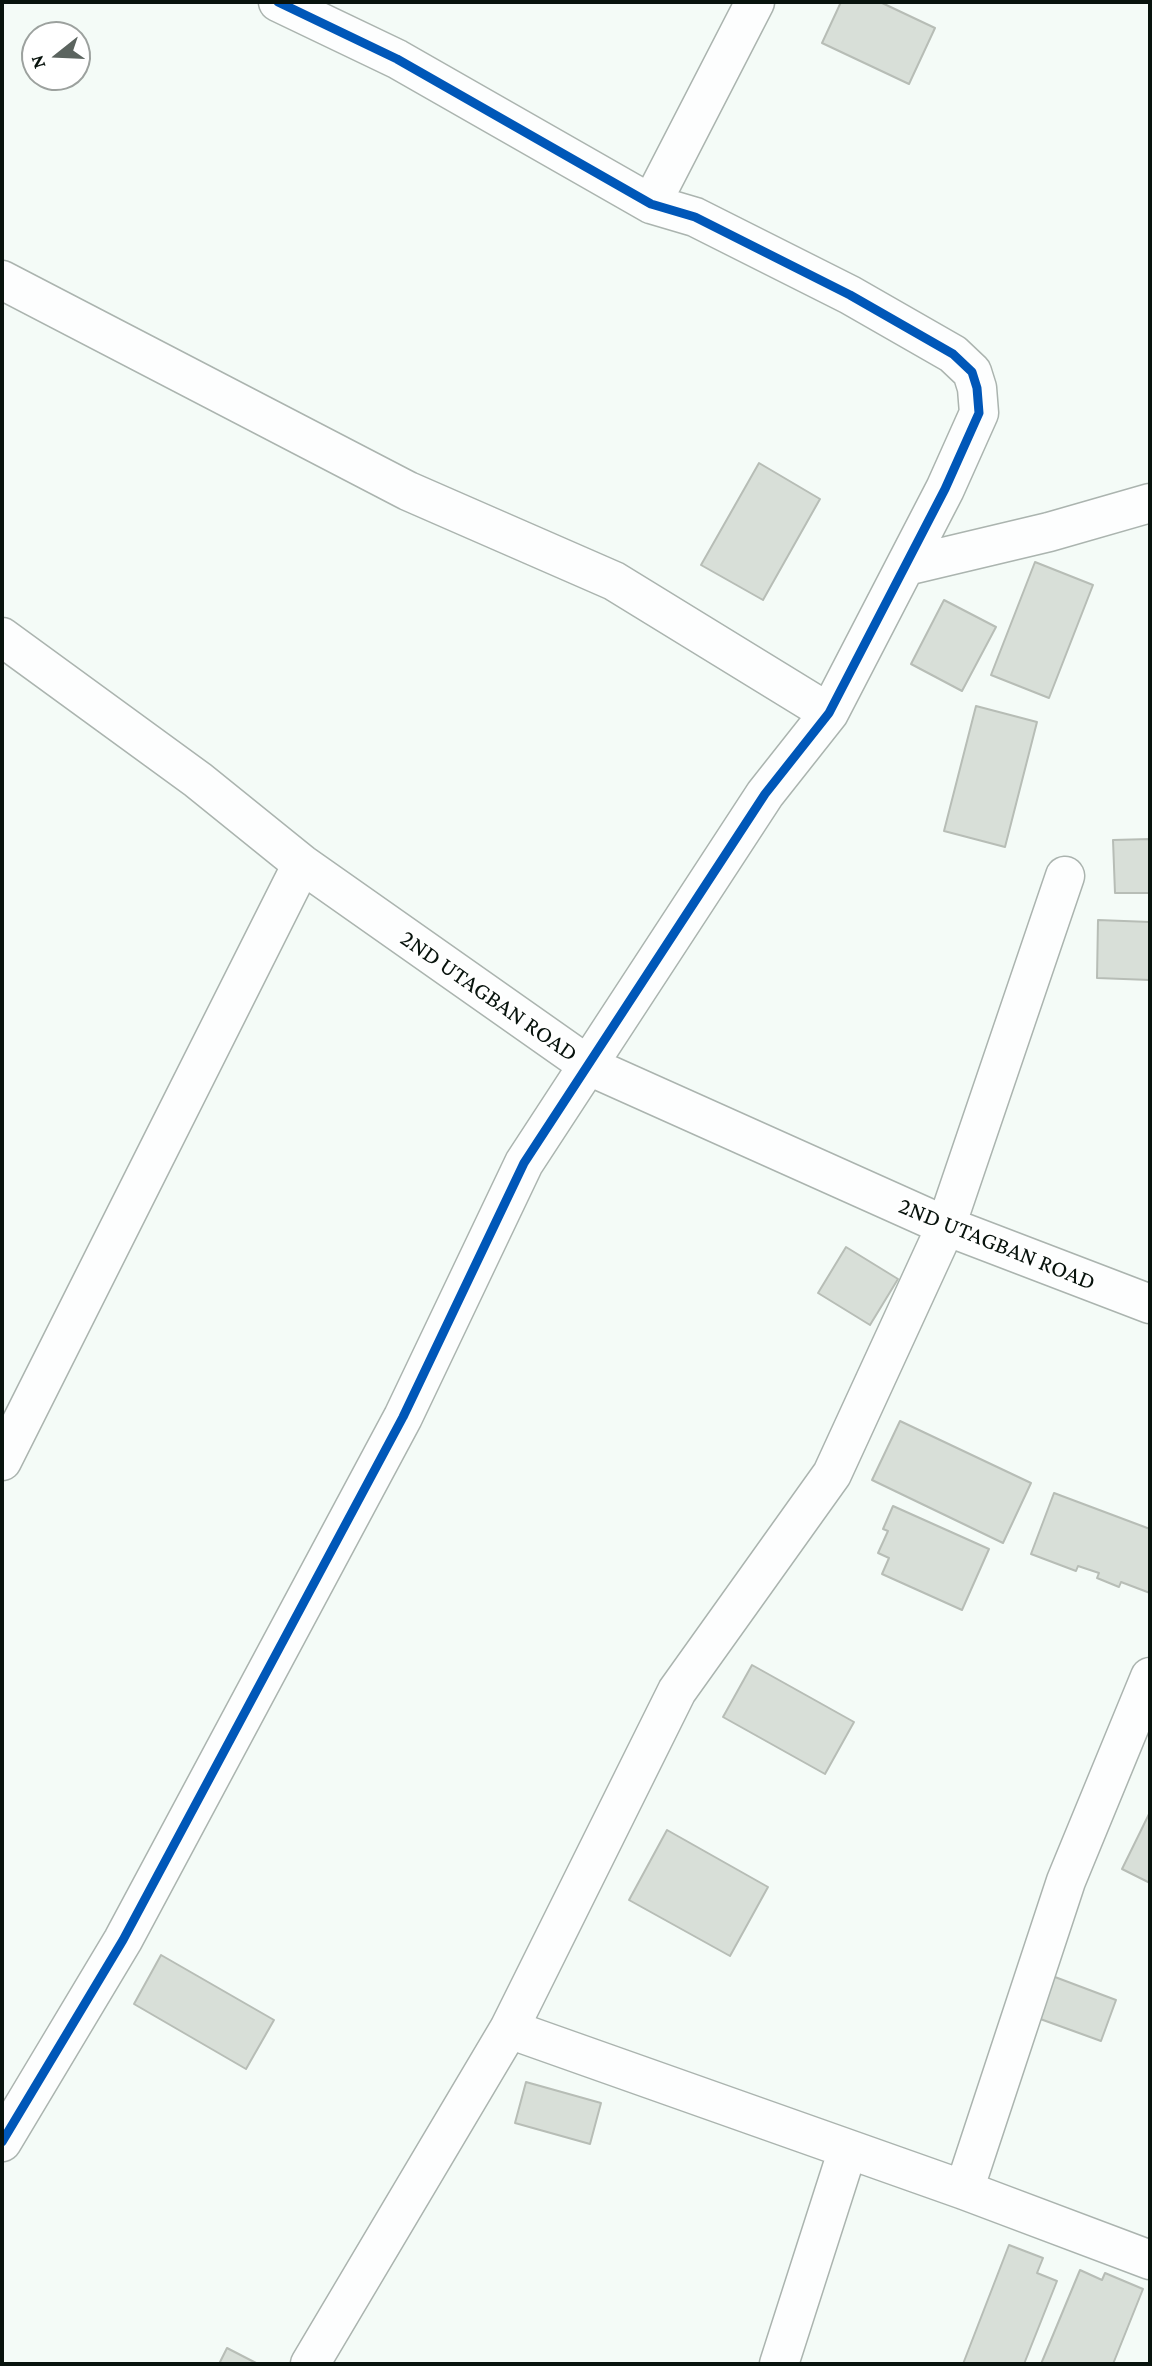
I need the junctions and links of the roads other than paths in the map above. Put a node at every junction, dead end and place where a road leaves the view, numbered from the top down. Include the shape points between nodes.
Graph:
1 (278, 2) edge
2 (755, 2) edge
3 (651, 204) junction
4 (2, 280) edge
5 (1150, 503) edge
6 (906, 566) junction
7 (2, 637) edge
8 (829, 713) junction
9 (302, 864) junction
10 (1065, 876) dead end
11 (589, 1066) junction
12 (946, 1226) junction
13 (1150, 1304) edge
14 (2, 1461) edge
15 (1150, 1677) edge
16 (509, 2029) junction
17 (2, 2142) edge
18 (848, 2149) junction
19 (964, 2190) junction
20 (1150, 2260) edge
21 (310, 2364) edge
22 (779, 2364) edge

1 - 3 street via 397,60
2 - 3 street
3 - 6 street via 695,217 850,295 953,354 972,372 979,413
4 - 8 street via 408,491 614,581
5 - 6 street via 1049,533
6 - 8 street
7 - 9 street, 2ND UTAGBAN ROAD via 198,780
8 - 11 street via 765,794
9 - 11 street, 2ND UTAGBAN ROAD
9 - 14 street
10 - 12 street
11 - 12 street, 2ND UTAGBAN ROAD
11 - 17 street via 524,1163 377,1465 123,1940
12 - 13 street, 2ND UTAGBAN ROAD
12 - 16 street via 832,1474 677,1690
15 - 19 street via 1066,1881
16 - 18 street
16 - 21 street
18 - 19 street
18 - 22 street
19 - 20 street

